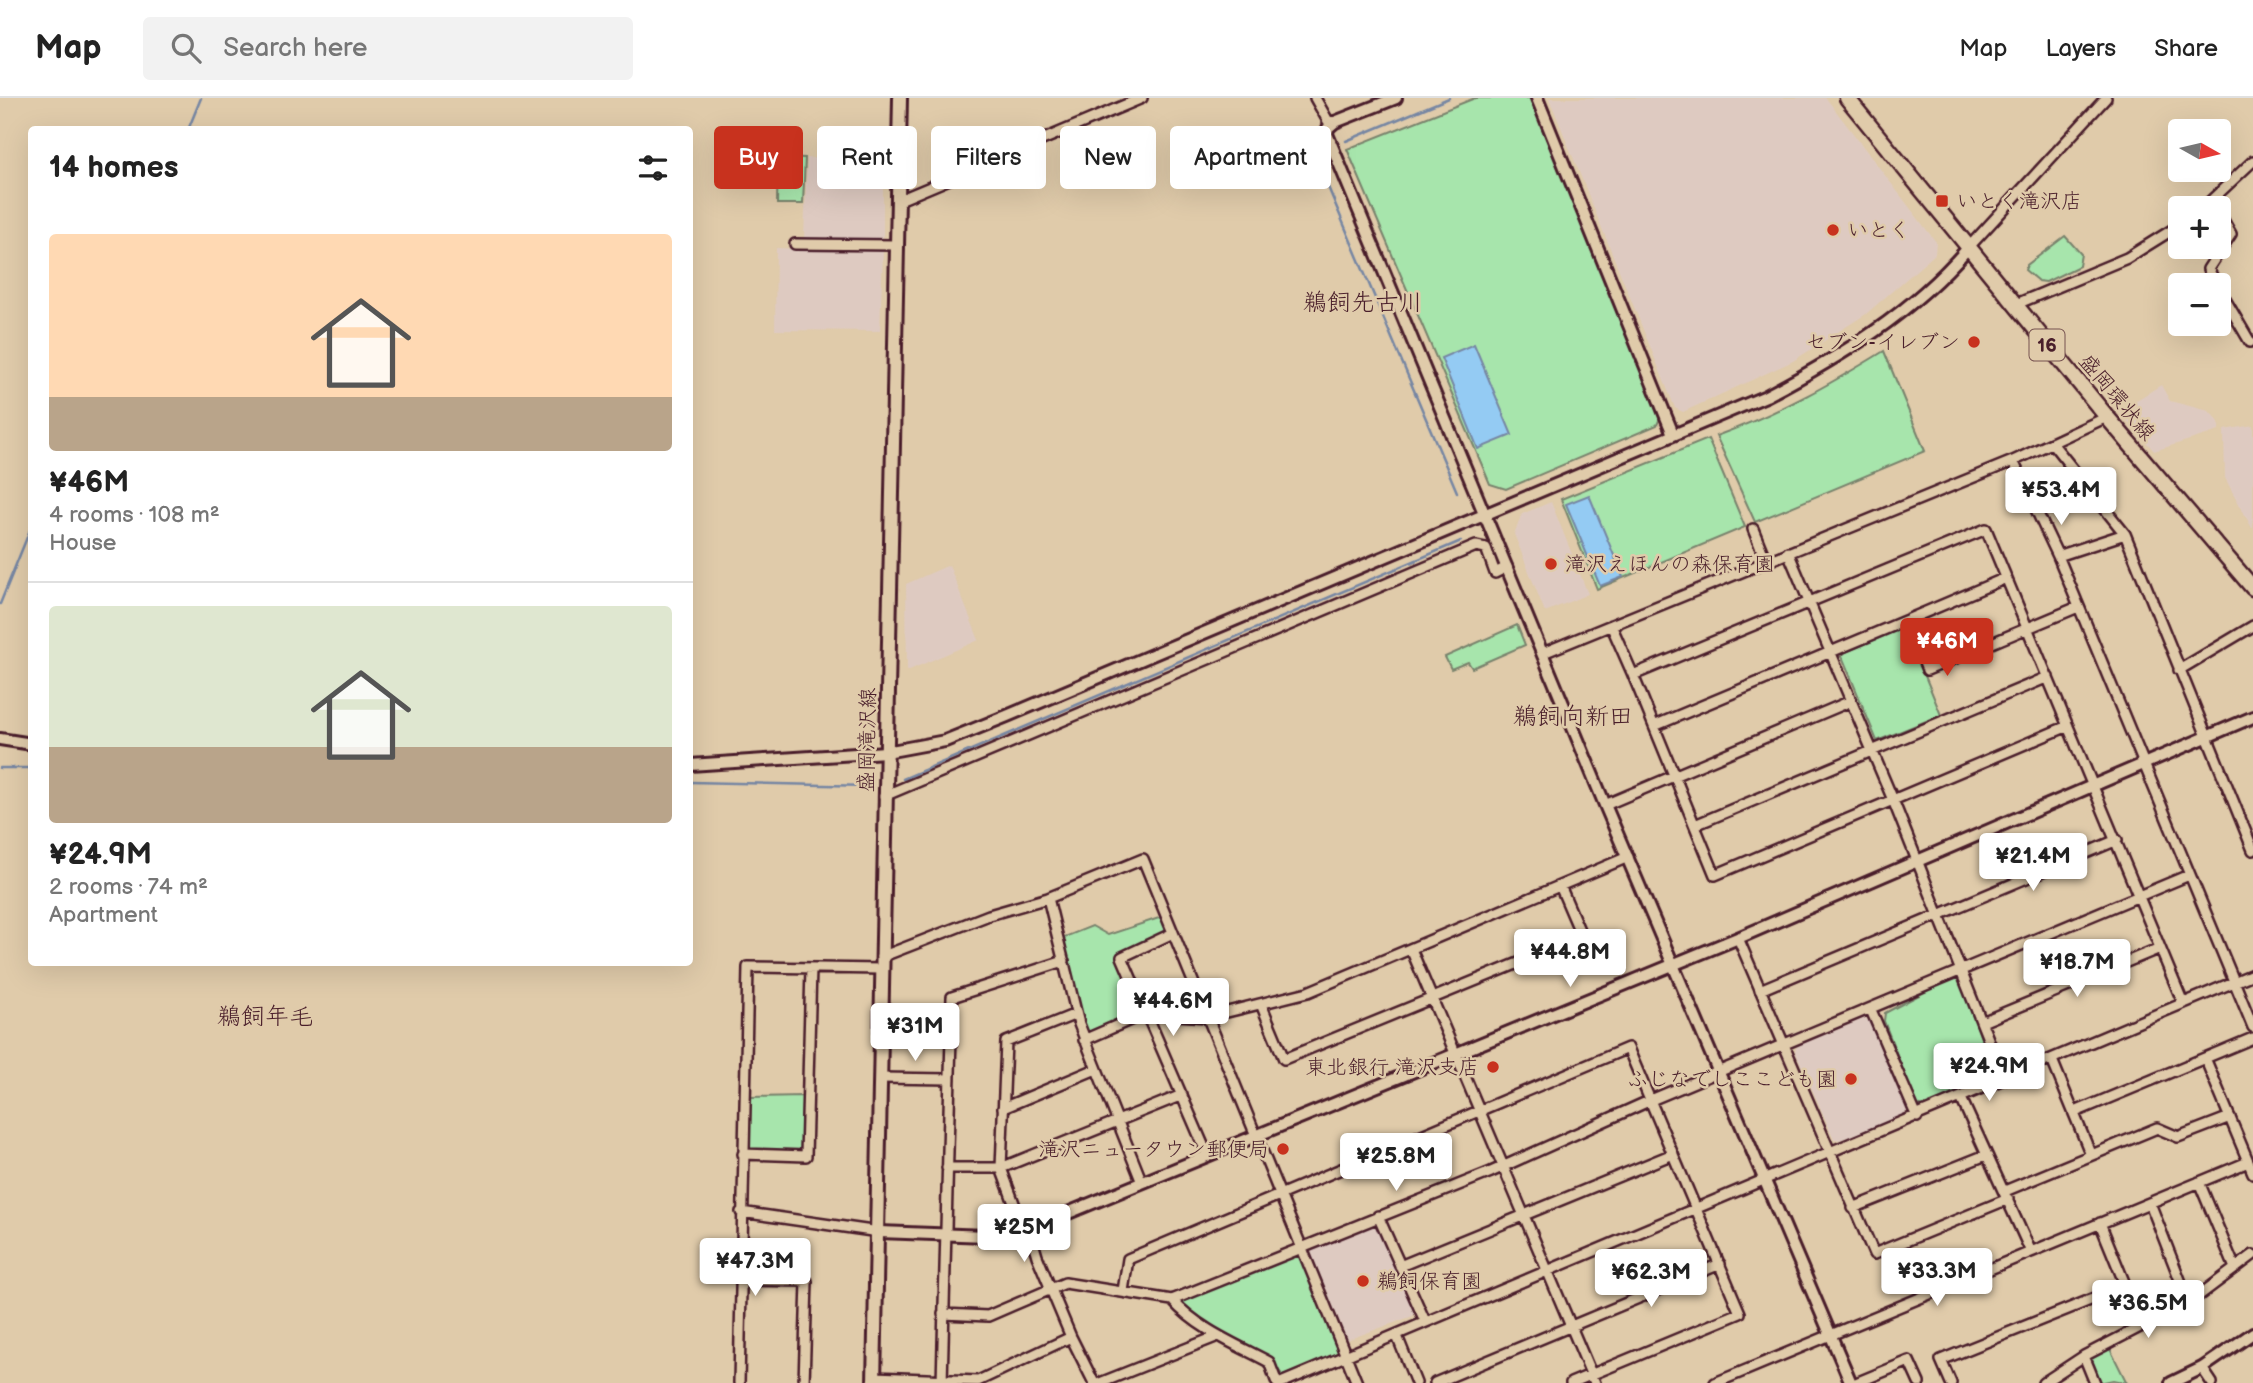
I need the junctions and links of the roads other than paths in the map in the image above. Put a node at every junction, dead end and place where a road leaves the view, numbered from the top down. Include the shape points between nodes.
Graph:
1 (900, 98) edge
2 (1142, 98) edge
3 (1315, 98) edge
4 (1396, 98) edge
5 (1537, 98) edge
6 (2106, 98) edge
7 (1853, 101) edge
8 (1335, 122) junction
9 (2253, 161) edge
10 (2225, 196) edge
11 (897, 201) junction
12 (2168, 232) edge
13 (795, 244) dead end
14 (895, 245) junction
15 (1968, 248) junction
16 (2014, 305) junction
17 (2231, 310) edge
18 (2249, 342) dead end
19 (2107, 418) junction
20 (1673, 434) junction
21 (2052, 443) junction
22 (2013, 461) junction
23 (1486, 514) junction
24 (1753, 529) dead end
25 (2124, 534) junction
26 (1788, 552) junction
27 (2058, 556) junction
28 (1766, 561) junction
29 (1507, 568) junction
30 (2006, 578) junction
31 (2253, 588) edge
32 (1810, 604) junction
33 (2078, 607) junction
34 (1907, 620) junction
35 (1611, 625) junction
36 (2027, 626) junction
37 (2253, 626) edge
38 (1829, 652) junction
39 (1544, 653) junction
40 (2179, 670) junction
41 (1633, 675) junction
42 (2048, 677) junction
43 (1851, 701) junction
44 (2253, 717) edge
45 (1654, 726) junction
46 (2068, 726) junction
47 (2206, 736) junction
48 (0, 739) edge
49 (28, 743) edge
50 (1873, 751) junction
51 (886, 752) junction
52 (2145, 764) junction
53 (693, 765) edge
54 (1674, 776) junction
55 (2094, 783) junction
56 (884, 796) junction
57 (1893, 800) junction
58 (1605, 805) junction
59 (1695, 825) junction
60 (2118, 840) junction
61 (2253, 850) edge
62 (1628, 857) junction
63 (1916, 860) junction
64 (2189, 875) junction
65 (1561, 888) junction
66 (2140, 895) junction
67 (1048, 898) junction
68 (1938, 918) junction
69 (1171, 934) junction
70 (1738, 938) junction
71 (2160, 948) junction
72 (1411, 949) junction
73 (1064, 961) junction
74 (1673, 962) junction
75 (881, 963) junction
76 (811, 968) junction
77 (1961, 971) junction
78 (2253, 974) edge
79 (2233, 984) junction
80 (1760, 990) junction
81 (1432, 997) junction
82 (2183, 1003) junction
83 (1261, 1004) junction
84 (1871, 1010) junction
85 (1146, 1013) junction
86 (1076, 1014) junction
87 (1207, 1017) junction
88 (1982, 1022) junction
89 (2253, 1027) edge
90 (2253, 1038) edge
91 (1084, 1040) junction
92 (1784, 1045) junction
93 (1457, 1055) junction
94 (2205, 1058) junction
95 (2052, 1060) junction
96 (1096, 1069) junction
97 (1719, 1073) junction
98 (880, 1078) junction
99 (950, 1079) junction
100 (2004, 1079) junction
101 (1182, 1095) junction
102 (1961, 1098) junction
103 (1651, 1100) junction
104 (1003, 1108) junction
105 (1479, 1111) junction
106 (2075, 1112) junction
107 (1917, 1117) junction
108 (2230, 1117) junction
109 (1116, 1121) junction
110 (1258, 1135) junction
111 (1832, 1153) junction
112 (743, 1154) junction
113 (1208, 1154) junction
114 (1673, 1154) junction
115 (1986, 1155) junction
116 (2091, 1155) junction
117 (2248, 1162) junction
118 (1502, 1166) junction
119 (947, 1168) junction
120 (1001, 1168) junction
121 (2253, 1173) edge
122 (1141, 1180) junction
123 (1764, 1182) junction
124 (2199, 1182) junction
125 (1281, 1193) junction
126 (2006, 1195) junction
127 (2150, 1203) junction
128 (1853, 1208) junction
129 (1696, 1209) junction
130 (741, 1212) junction
131 (1523, 1214) junction
132 (1378, 1216) junction
133 (2100, 1223) junction
134 (1029, 1229) junction
135 (879, 1232) junction
136 (945, 1236) junction
137 (1303, 1247) junction
138 (2031, 1252) junction
139 (2253, 1255) edge
140 (1720, 1264) junction
141 (1400, 1266) junction
142 (2235, 1268) junction
143 (1548, 1271) junction
144 (740, 1280) junction
145 (2125, 1286) junction
146 (1052, 1287) junction
147 (1123, 1291) junction
148 (1172, 1300) junction
149 (2189, 1303) junction
150 (943, 1314) junction
151 (1425, 1321) junction
152 (1571, 1326) junction
153 (2142, 1326) junction
154 (2253, 1333) edge
155 (1831, 1335) junction
156 (1218, 1336) junction
157 (1397, 1336) junction
158 (1071, 1337) junction
159 (1346, 1355) junction
160 (2084, 1356) junction
161 (2202, 1368) junction
162 (1740, 1373) junction
163 (991, 1379) edge
164 (1594, 1379) edge
165 (874, 1380) edge
166 (942, 1382) edge
167 (739, 1383) edge
168 (804, 1383) edge
169 (1094, 1383) edge
170 (1100, 1383) edge
171 (1279, 1383) edge
172 (1357, 1383) edge
173 (1416, 1383) edge
174 (1435, 1383) edge
175 (1571, 1383) edge
176 (1716, 1383) edge
177 (1744, 1383) edge
178 (1854, 1383) edge
179 (1919, 1383) edge
180 (1951, 1383) edge
181 (2043, 1383) edge
182 (2095, 1383) edge
183 (2171, 1383) edge
184 (2212, 1383) edge

1 - 11 main road, 盛岡滝沢線
2 - 11 street
3 - 8 street via 1328,121
4 - 8 street
5 - 20 street
6 - 15 street
7 - 15 main road, 盛岡環状線 / 16
8 - 23 street via 1327,134
9 - 10 street
11 - 14 main road, 盛岡滝沢線
12 - 16 street via 2127,258
13 - 14 street
14 - 51 main road, 盛岡滝沢線
15 - 16 main road, 盛岡環状線 / 16
15 - 20 street via 1934,286 1845,351 1766,396
16 - 19 main road, 盛岡環状線 / 16
17 - 18 street
19 - 21 street
19 - 31 main road, 盛岡環状線 / 16
20 - 23 street
21 - 22 street
21 - 25 street
22 - 26 street
22 - 27 street
23 - 29 street
23 - 51 street via 945,741
24 - 28 street
25 - 27 street
25 - 40 street
26 - 28 street
26 - 32 street
27 - 33 street
28 - 35 street
29 - 39 street
29 - 56 street via 1495,573 1486,548 1476,546
30 - 32 street via 1986,529
30 - 34 street
30 - 36 street
32 - 38 street
32 - 41 street
33 - 36 street
33 - 52 street
34 - 36 street via 1927,670
34 - 38 street
35 - 39 street
35 - 41 street
36 - 42 street
37 - 40 street
38 - 43 street
38 - 45 street
39 - 58 street
40 - 47 street
41 - 45 street
42 - 46 street
42 - 50 street
43 - 50 street
43 - 54 street
44 - 47 street
45 - 54 street
46 - 55 street
46 - 57 street
47 - 52 street
47 - 61 street
48 - 49 street
50 - 57 street
50 - 59 street
51 - 53 street
51 - 56 main road, 盛岡滝沢線
52 - 55 street
52 - 64 street
54 - 58 street
54 - 59 street
55 - 60 street
55 - 63 street
56 - 75 main road, 盛岡滝沢線
57 - 59 street via 1715,875
57 - 63 street
58 - 62 street
60 - 66 street
60 - 68 street
62 - 65 street
62 - 74 street
63 - 68 street
63 - 70 street
64 - 66 street
64 - 79 street
65 - 72 street
65 - 81 street via 1582,937
66 - 71 street
66 - 77 street
67 - 69 street via 1143,859
67 - 73 street
67 - 75 street via 989,915
68 - 77 street
68 - 80 street
69 - 85 street via 1122,957
69 - 87 street
70 - 74 street
70 - 80 street
71 - 82 street
71 - 88 street
72 - 81 street
72 - 83 street via 1308,992
73 - 86 street
73 - 99 street via 952,997
74 - 93 street
74 - 97 street
75 - 76 street
75 - 98 main road, 盛岡滝沢線
76 - 112 street via 748,967
76 - 112 street via 806,1156
77 - 84 street
77 - 88 street
78 - 79 street
79 - 82 street
79 - 89 street
80 - 92 street
81 - 83 street via 1284,1059
81 - 93 street
82 - 95 street
83 - 87 street
84 - 92 street
84 - 107 street
85 - 87 street
85 - 91 street
85 - 101 street
86 - 91 street
86 - 104 street via 1006,1042
87 - 110 street
88 - 100 street
90 - 94 street
91 - 96 street
92 - 97 street
92 - 111 street
93 - 105 street
93 - 110 street
94 - 106 street
94 - 108 street
95 - 100 street
95 - 106 street
96 - 104 street
96 - 109 street
97 - 103 street
97 - 123 street
98 - 99 street
98 - 135 main road, 盛岡滝沢線
99 - 119 street
100 - 102 street
101 - 109 street
101 - 113 street
102 - 107 street
102 - 115 street
103 - 105 street via 1628,1048
103 - 114 street
103 - 118 street
104 - 120 street
105 - 118 street
105 - 125 street
106 - 116 street
107 - 111 street
108 - 116 street via 2178,1137 2157,1128
108 - 117 street
109 - 120 street
109 - 122 street
110 - 113 street
110 - 125 street
111 - 123 street
111 - 128 street
112 - 130 street
113 - 122 street
114 - 129 street
114 - 131 street
115 - 126 street
115 - 128 street
116 - 126 street
117 - 121 street
117 - 124 street
118 - 131 street
118 - 132 street
119 - 120 street
119 - 136 street
120 - 134 street via 1017,1214
122 - 134 street
123 - 129 street
123 - 155 street
124 - 127 street
124 - 142 street
125 - 137 street
125 - 147 street via 1128,1259
126 - 128 street via 1874,1254
126 - 138 street
127 - 133 street
127 - 149 street
129 - 140 street
129 - 143 street
130 - 135 street
130 - 144 street
131 - 141 street
131 - 143 street
132 - 137 street
132 - 141 street
133 - 138 street
133 - 145 street
134 - 136 street
134 - 146 street
135 - 136 street
135 - 165 main road, 盛岡滝沢線
136 - 150 street
137 - 148 street
137 - 159 street
138 - 155 street
139 - 142 street
140 - 152 street
140 - 164 street via 1740,1313
141 - 151 street
142 - 149 street
143 - 151 street
143 - 152 street
144 - 167 street
144 - 168 street via 807,1281
145 - 153 street
145 - 180 street via 1941,1360
146 - 147 street via 1065,1283
146 - 150 street via 988,1316
146 - 158 street
147 - 148 street
148 - 156 street
149 - 153 street
150 - 166 street
151 - 157 street
152 - 164 street
152 - 174 street
153 - 160 street
154 - 161 street
155 - 162 street
155 - 178 street
156 - 170 street
156 - 171 street via 1269,1362
157 - 159 street
157 - 173 street
158 - 163 street
158 - 169 street
159 - 171 street
159 - 172 street
160 - 181 street
160 - 182 street
161 - 183 street
161 - 184 street
162 - 176 street
162 - 177 street
163 - 166 street
164 - 175 street
165 - 166 street
178 - 179 street via 1909,1361

